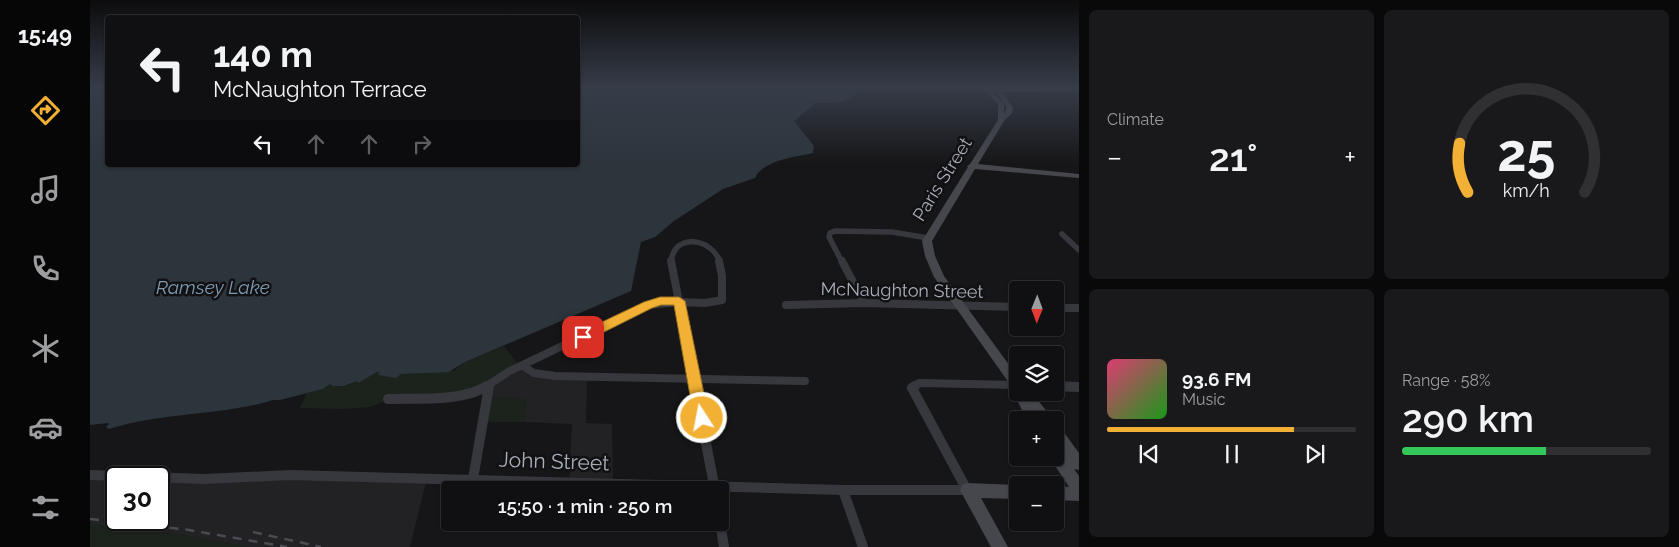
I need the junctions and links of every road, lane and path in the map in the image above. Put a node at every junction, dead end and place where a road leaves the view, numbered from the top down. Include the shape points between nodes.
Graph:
1 (1009, 113) edge
2 (972, 166) junction
3 (1079, 176) edge
4 (1062, 234) dead end
5 (928, 238) junction
6 (1079, 250) edge
7 (679, 301) junction
8 (864, 303) junction
9 (786, 305) dead end
10 (958, 306) junction
11 (1009, 307) edge
12 (1064, 308) edge
13 (1079, 308) edge
14 (523, 366) junction
15 (1009, 377) edge
16 (694, 379) junction
17 (805, 381) dead end
18 (490, 385) junction
19 (1064, 386) edge
20 (1079, 387) edge
21 (1009, 388) edge
22 (388, 400) dead end
23 (1029, 401) edge
24 (1039, 411) edge
25 (1064, 443) edge
26 (1079, 464) edge
27 (1063, 466) edge
28 (90, 475) edge
29 (473, 479) junction
30 (521, 481) edge
31 (713, 481) edge
32 (729, 489) edge
33 (1079, 489) edge
34 (843, 490) junction
35 (967, 490) junction
36 (1009, 492) edge
37 (1064, 493) edge
38 (1079, 494) edge
39 (721, 531) edge
40 (724, 547) edge
41 (863, 547) edge
42 (1000, 547) edge

1 - 2 main road, Paris Street
2 - 3 main road
2 - 5 main road, Paris Street
4 - 6 street
5 - 8 street via 892,232 830,233
5 - 10 main road, Paris Street via 930,256 939,277
7 - 7 street via 722,300 719,260 709,246 683,242 675,247 671,257
7 - 14 street via 648,305
7 - 16 street
8 - 9 street, McNaughton Street
8 - 10 street, McNaughton Street
10 - 11 street, McNaughton Street
10 - 15 main road, Paris Street
12 - 13 street
14 - 16 street via 544,375
14 - 18 street via 496,378
16 - 17 street
16 - 31 street
18 - 22 street via 467,395
18 - 29 street
19 - 20 street
21 - 35 street via 913,385 912,392
23 - 24 main road, Paris Street
25 - 26 main road
27 - 33 main road
28 - 29 street, John Street via 205,479 290,475
29 - 30 street, John Street
32 - 34 street, John Street
34 - 35 street, John Street
34 - 41 street
35 - 36 main road, John Street
35 - 42 main road
37 - 38 main road
39 - 40 street

